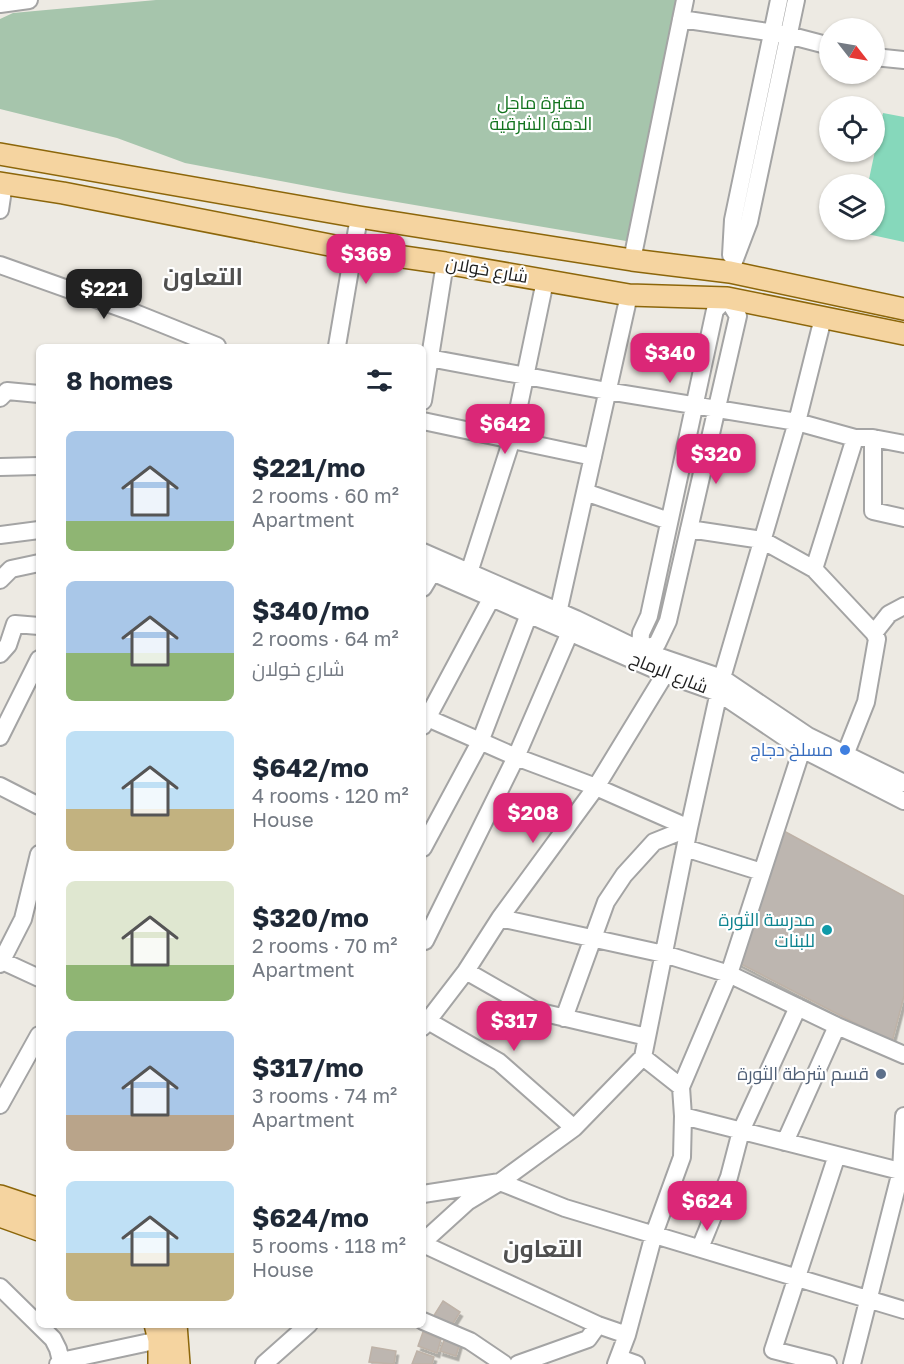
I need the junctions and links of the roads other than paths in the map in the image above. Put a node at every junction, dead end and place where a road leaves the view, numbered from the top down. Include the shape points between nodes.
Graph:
1 (29, 0) edge
2 (685, 0) edge
3 (779, 0) edge
4 (796, 0) edge
5 (0, 4) edge
6 (681, 19) junction
7 (780, 34) junction
8 (819, 43) edge
9 (885, 58) edge
10 (904, 60) edge
11 (0, 154) edge
12 (2, 183) edge
13 (0, 210) edge
14 (359, 217) junction
15 (355, 250) junction
16 (632, 260) junction
17 (445, 262) junction
18 (0, 265) edge
19 (730, 272) junction
20 (545, 281) junction
21 (629, 295) junction
22 (728, 298) junction
23 (904, 309) edge
24 (823, 318) junction
25 (904, 334) edge
26 (212, 344) edge
27 (337, 344) edge
28 (429, 358) junction
29 (526, 376) junction
30 (426, 380) edge
31 (607, 391) junction
32 (36, 394) edge
33 (0, 398) edge
34 (696, 405) junction
35 (716, 408) junction
36 (426, 422) edge
37 (797, 422) junction
38 (855, 438) junction
39 (873, 438) junction
40 (512, 439) junction
41 (904, 444) edge
42 (593, 457) junction
43 (36, 466) edge
44 (0, 467) edge
45 (585, 492) junction
46 (904, 518) edge
47 (669, 521) junction
48 (689, 529) junction
49 (36, 530) edge
50 (0, 535) edge
51 (762, 540) junction
52 (426, 554) edge
53 (36, 564) edge
54 (814, 569) junction
55 (4, 571) edge
56 (427, 571) edge
57 (468, 579) junction
58 (492, 597) junction
59 (904, 606) edge
60 (529, 614) junction
61 (561, 623) junction
62 (36, 626) edge
63 (874, 633) junction
64 (0, 654) edge
65 (636, 654) junction
66 (36, 664) edge
67 (665, 674) junction
68 (720, 686) junction
69 (426, 718) edge
70 (426, 720) edge
71 (0, 737) edge
72 (480, 742) junction
73 (802, 749) junction
74 (845, 755) junction
75 (516, 757) junction
76 (904, 783) edge
77 (0, 786) edge
78 (596, 787) junction
79 (904, 801) edge
80 (36, 804) edge
81 (689, 828) junction
82 (426, 842) edge
83 (685, 848) junction
84 (36, 866) edge
85 (762, 872) junction
86 (500, 918) junction
87 (592, 938) junction
88 (426, 940) edge
89 (664, 954) junction
90 (1, 961) edge
91 (466, 971) junction
92 (729, 974) junction
93 (36, 977) edge
94 (798, 1007) junction
95 (564, 1018) junction
96 (426, 1020) edge
97 (426, 1023) edge
98 (837, 1026) junction
99 (647, 1037) junction
100 (36, 1040) edge
101 (904, 1055) edge
102 (643, 1057) junction
103 (681, 1087) junction
104 (0, 1105) edge
105 (683, 1116) junction
106 (904, 1116) edge
107 (574, 1128) junction
108 (741, 1131) junction
109 (785, 1142) junction
110 (837, 1155) junction
111 (902, 1172) edge
112 (500, 1182) junction
113 (426, 1194) edge
114 (0, 1196) edge
115 (36, 1208) edge
116 (3, 1223) edge
117 (36, 1229) edge
118 (654, 1234) junction
119 (426, 1240) edge
120 (426, 1244) edge
121 (700, 1248) junction
122 (797, 1278) junction
123 (4, 1298) edge
124 (869, 1300) junction
125 (904, 1310) edge
126 (426, 1322) edge
127 (36, 1325) edge
128 (598, 1325) junction
129 (40, 1328) edge
130 (176, 1328) edge
131 (304, 1328) edge
132 (157, 1333) edge
133 (627, 1335) junction
134 (617, 1361) edge
135 (60, 1362) edge
136 (159, 1364) edge
137 (179, 1364) edge
138 (264, 1364) edge
139 (504, 1364) edge
140 (518, 1364) edge
141 (636, 1364) edge
142 (828, 1364) edge
143 (852, 1364) edge

1 - 5 street
2 - 6 street
3 - 7 street
4 - 7 street
6 - 7 street
6 - 16 street
7 - 8 street
7 - 19 street via 733,220
9 - 10 street
11 - 14 main road, شارع خولان
12 - 13 street
12 - 15 main road, شارع خولان
14 - 15 street
14 - 16 main road, شارع خولان
15 - 17 main road, شارع خولان
15 - 27 street
16 - 19 main road, شارع خولان
17 - 20 main road, شارع خولان
17 - 28 street
18 - 26 street
19 - 22 main road
19 - 23 main road, شارع خولان
20 - 21 main road, شارع خولان
20 - 29 street
21 - 22 main road, شارع خولان
21 - 31 street
22 - 24 main road, شارع خولان
22 - 34 street via 716,310
22 - 35 street via 738,316
24 - 25 main road, شارع خولان
24 - 37 street
28 - 29 street
28 - 30 street
29 - 31 street
29 - 40 street
31 - 34 street
31 - 42 street
32 - 33 street via 7,391
34 - 35 street
34 - 47 street
35 - 37 street
35 - 48 street
36 - 40 street
37 - 38 street
37 - 51 street
38 - 39 street
38 - 54 street
39 - 41 street
39 - 46 street via 873,511
40 - 42 street
40 - 57 street
42 - 45 street
43 - 44 street
45 - 47 street
45 - 61 street
47 - 65 street via 649,616
48 - 51 street
48 - 65 street via 668,621 657,644
49 - 50 street
51 - 54 street
51 - 68 street
52 - 57 street, شارع الرماح
53 - 55 street
54 - 63 street
56 - 57 street, شارع الرماح
57 - 58 street, شارع الرماح
57 - 61 street, شارع الرماح
58 - 60 street, شارع الرماح
58 - 69 street
59 - 63 street via 889,614
60 - 61 street, شارع الرماح
60 - 72 street
61 - 65 street, شارع الرماح
61 - 65 street, شارع الرماح
61 - 75 street
62 - 64 street via 15,624 8,645
63 - 74 street via 877,639 866,702
65 - 67 street, شارع الرماح
65 - 68 street, شارع الرماح
66 - 71 street
67 - 68 street, شارع الرماح
67 - 78 street
68 - 73 street, شارع الرماح
68 - 74 street, شارع الرماح
68 - 81 street
70 - 72 street
72 - 75 street
72 - 82 street
73 - 79 street, شارع الرماح
73 - 85 street
74 - 76 street, شارع الرماح
75 - 78 street
75 - 88 street
77 - 80 street
78 - 81 street
78 - 86 street
81 - 83 street
81 - 87 street via 654,842 624,875 606,902
83 - 85 street
83 - 89 street
84 - 90 street via 23,919
85 - 92 street
86 - 87 street
86 - 91 street
87 - 89 street
87 - 95 street
89 - 92 street
89 - 99 street
90 - 93 street
91 - 95 street via 536,1011
91 - 96 street
92 - 94 street
92 - 103 street
94 - 98 street
94 - 108 street
95 - 99 street
97 - 107 street via 499,1062
98 - 101 street
98 - 109 street
99 - 102 street
100 - 104 street
102 - 103 street
102 - 107 street
103 - 105 street
105 - 108 street
105 - 118 street via 682,1157
106 - 111 street
107 - 112 street
108 - 109 street
108 - 121 street via 729,1177
109 - 110 street
110 - 111 street
110 - 122 street
111 - 124 street
112 - 113 street
112 - 118 street via 565,1208
112 - 119 street via 466,1202
114 - 115 main road
116 - 117 main road
118 - 121 street
118 - 133 street
120 - 128 street
121 - 122 street
122 - 124 street
122 - 142 street via 773,1350
123 - 127 street
124 - 125 street
124 - 143 street
126 - 139 street via 470,1341
128 - 133 street
128 - 140 street via 588,1340
129 - 135 street via 53,1339
130 - 137 main road
131 - 138 street
132 - 135 street
132 - 136 main road
133 - 134 street
134 - 141 street

